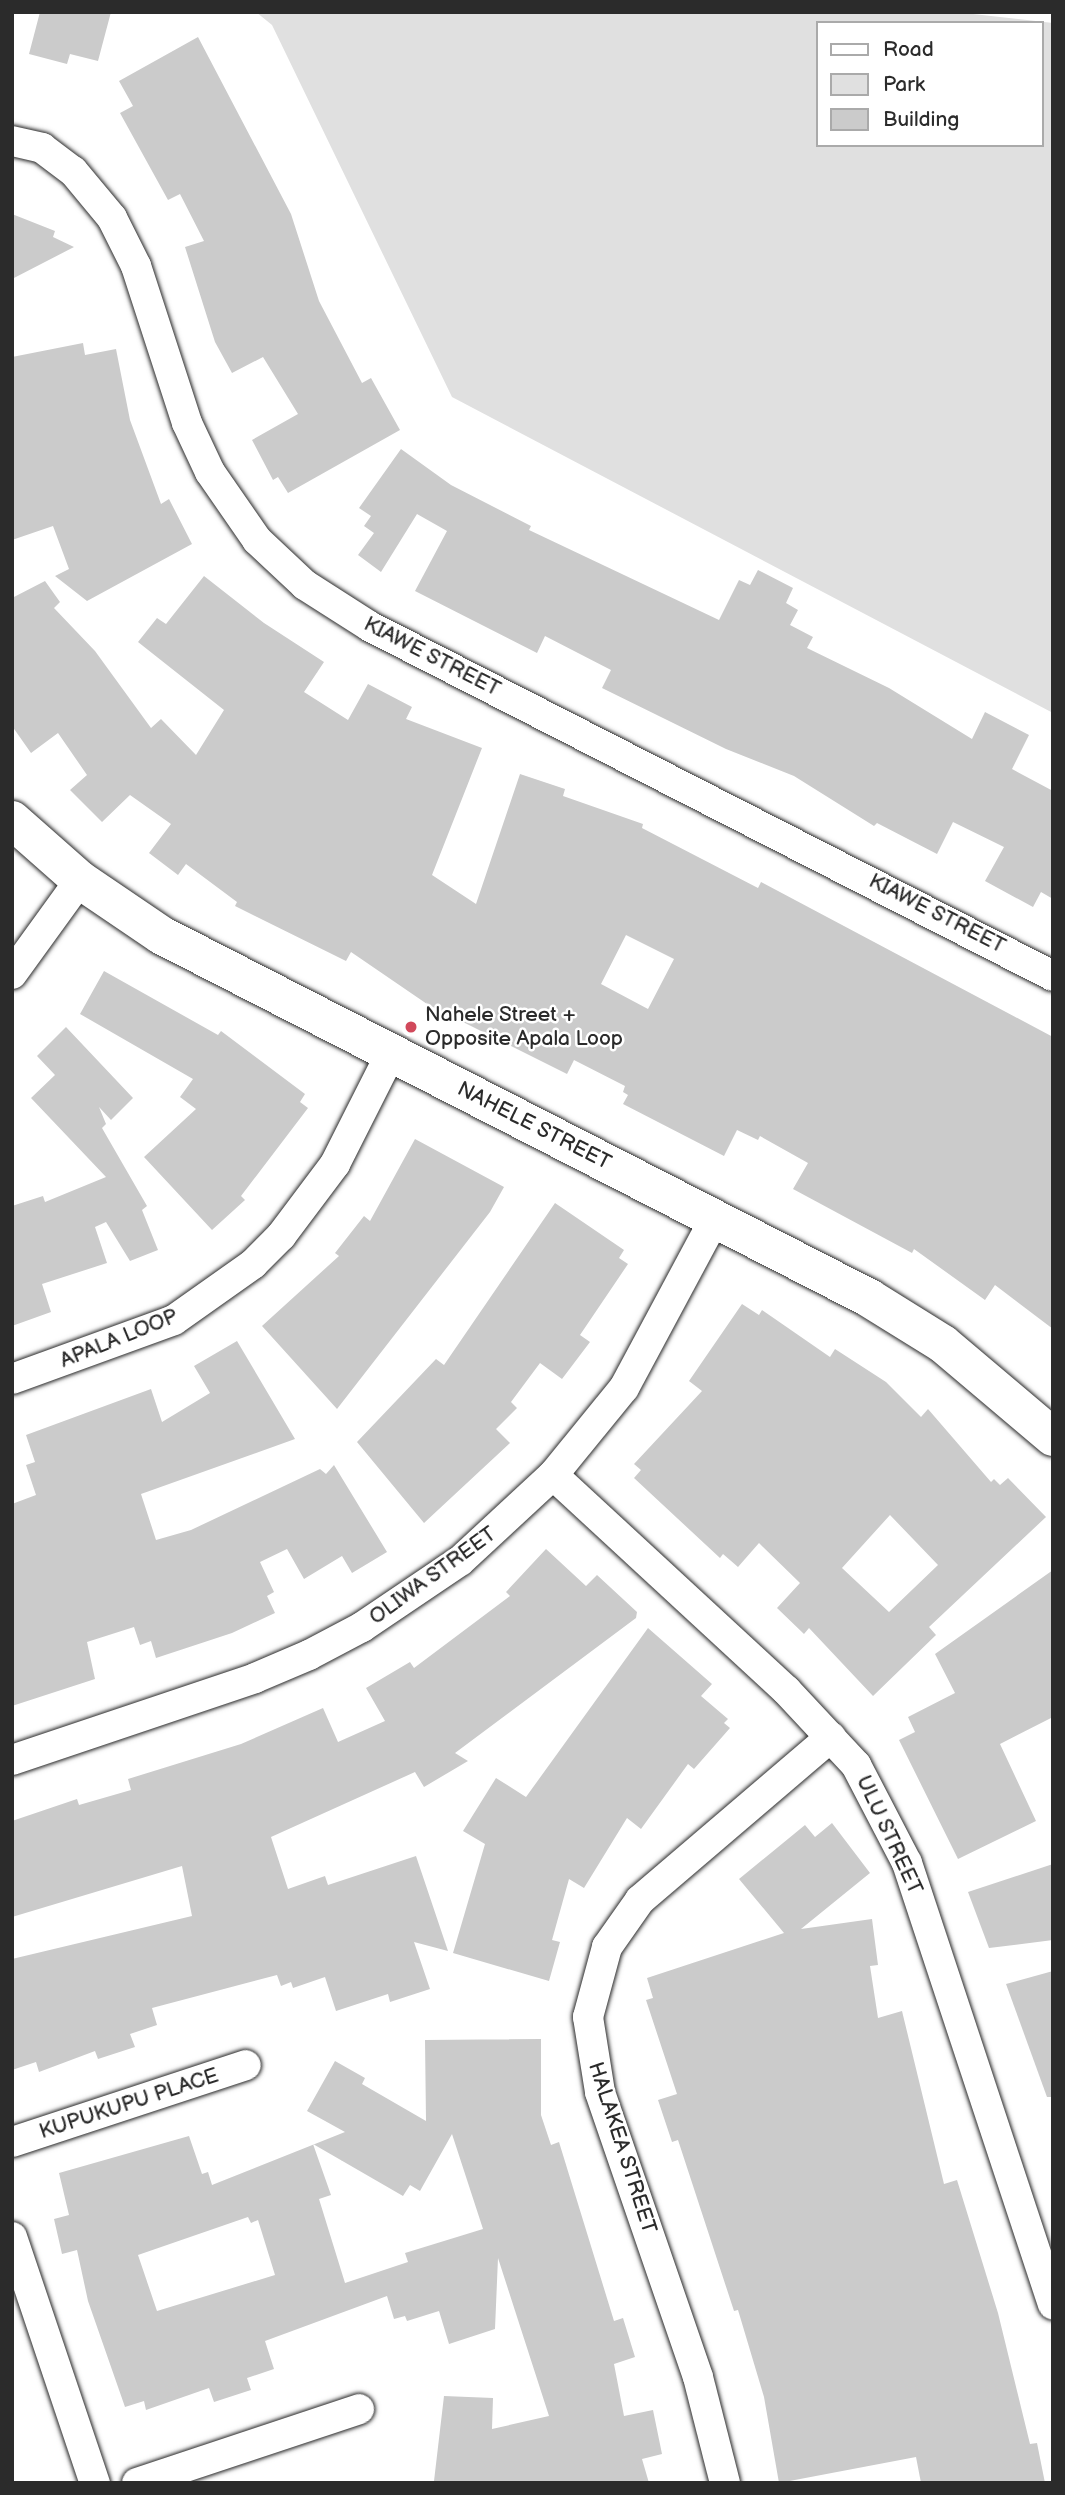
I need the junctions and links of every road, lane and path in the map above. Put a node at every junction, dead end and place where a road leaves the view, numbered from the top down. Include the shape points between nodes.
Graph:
1 (12, 141) edge
2 (12, 820) edge
3 (80, 880) junction
4 (12, 974) edge
5 (1053, 975) edge
6 (391, 1053) junction
7 (715, 1218) junction
8 (12, 1379) edge
9 (1053, 1437) edge
10 (553, 1475) junction
11 (831, 1737) junction
12 (12, 1760) edge
13 (246, 2065) dead end
14 (12, 2142) edge
15 (12, 2237) edge
16 (1053, 2304) edge
17 (359, 2409) dead end
18 (95, 2483) edge
19 (136, 2483) edge
20 (725, 2483) edge

1 - 5 street, KIAWE STREET via 42,148 73,171 112,218 136,266 187,423 210,472 257,540 305,584 369,626
2 - 3 street, NAHELE STREET
3 - 4 street
3 - 6 street, NAHELE STREET via 161,935
6 - 7 street, NAHELE STREET
6 - 8 street, APALA LOOP via 335,1164 289,1227 253,1264 174,1320
7 - 9 street, NAHELE STREET via 906,1320 978,1371
7 - 10 street, OLIWA STREET via 624,1388
10 - 11 street, ULU STREET
10 - 12 street, OLIWA STREET via 460,1561 362,1627 256,1678
11 - 16 street, ULU STREET via 856,1765 907,1863
11 - 20 street, HALAKEA STREET via 640,1900 607,1947 588,2017 600,2092 698,2377
13 - 14 street, KUPUKUPU PLACE
15 - 18 street
17 - 19 street

